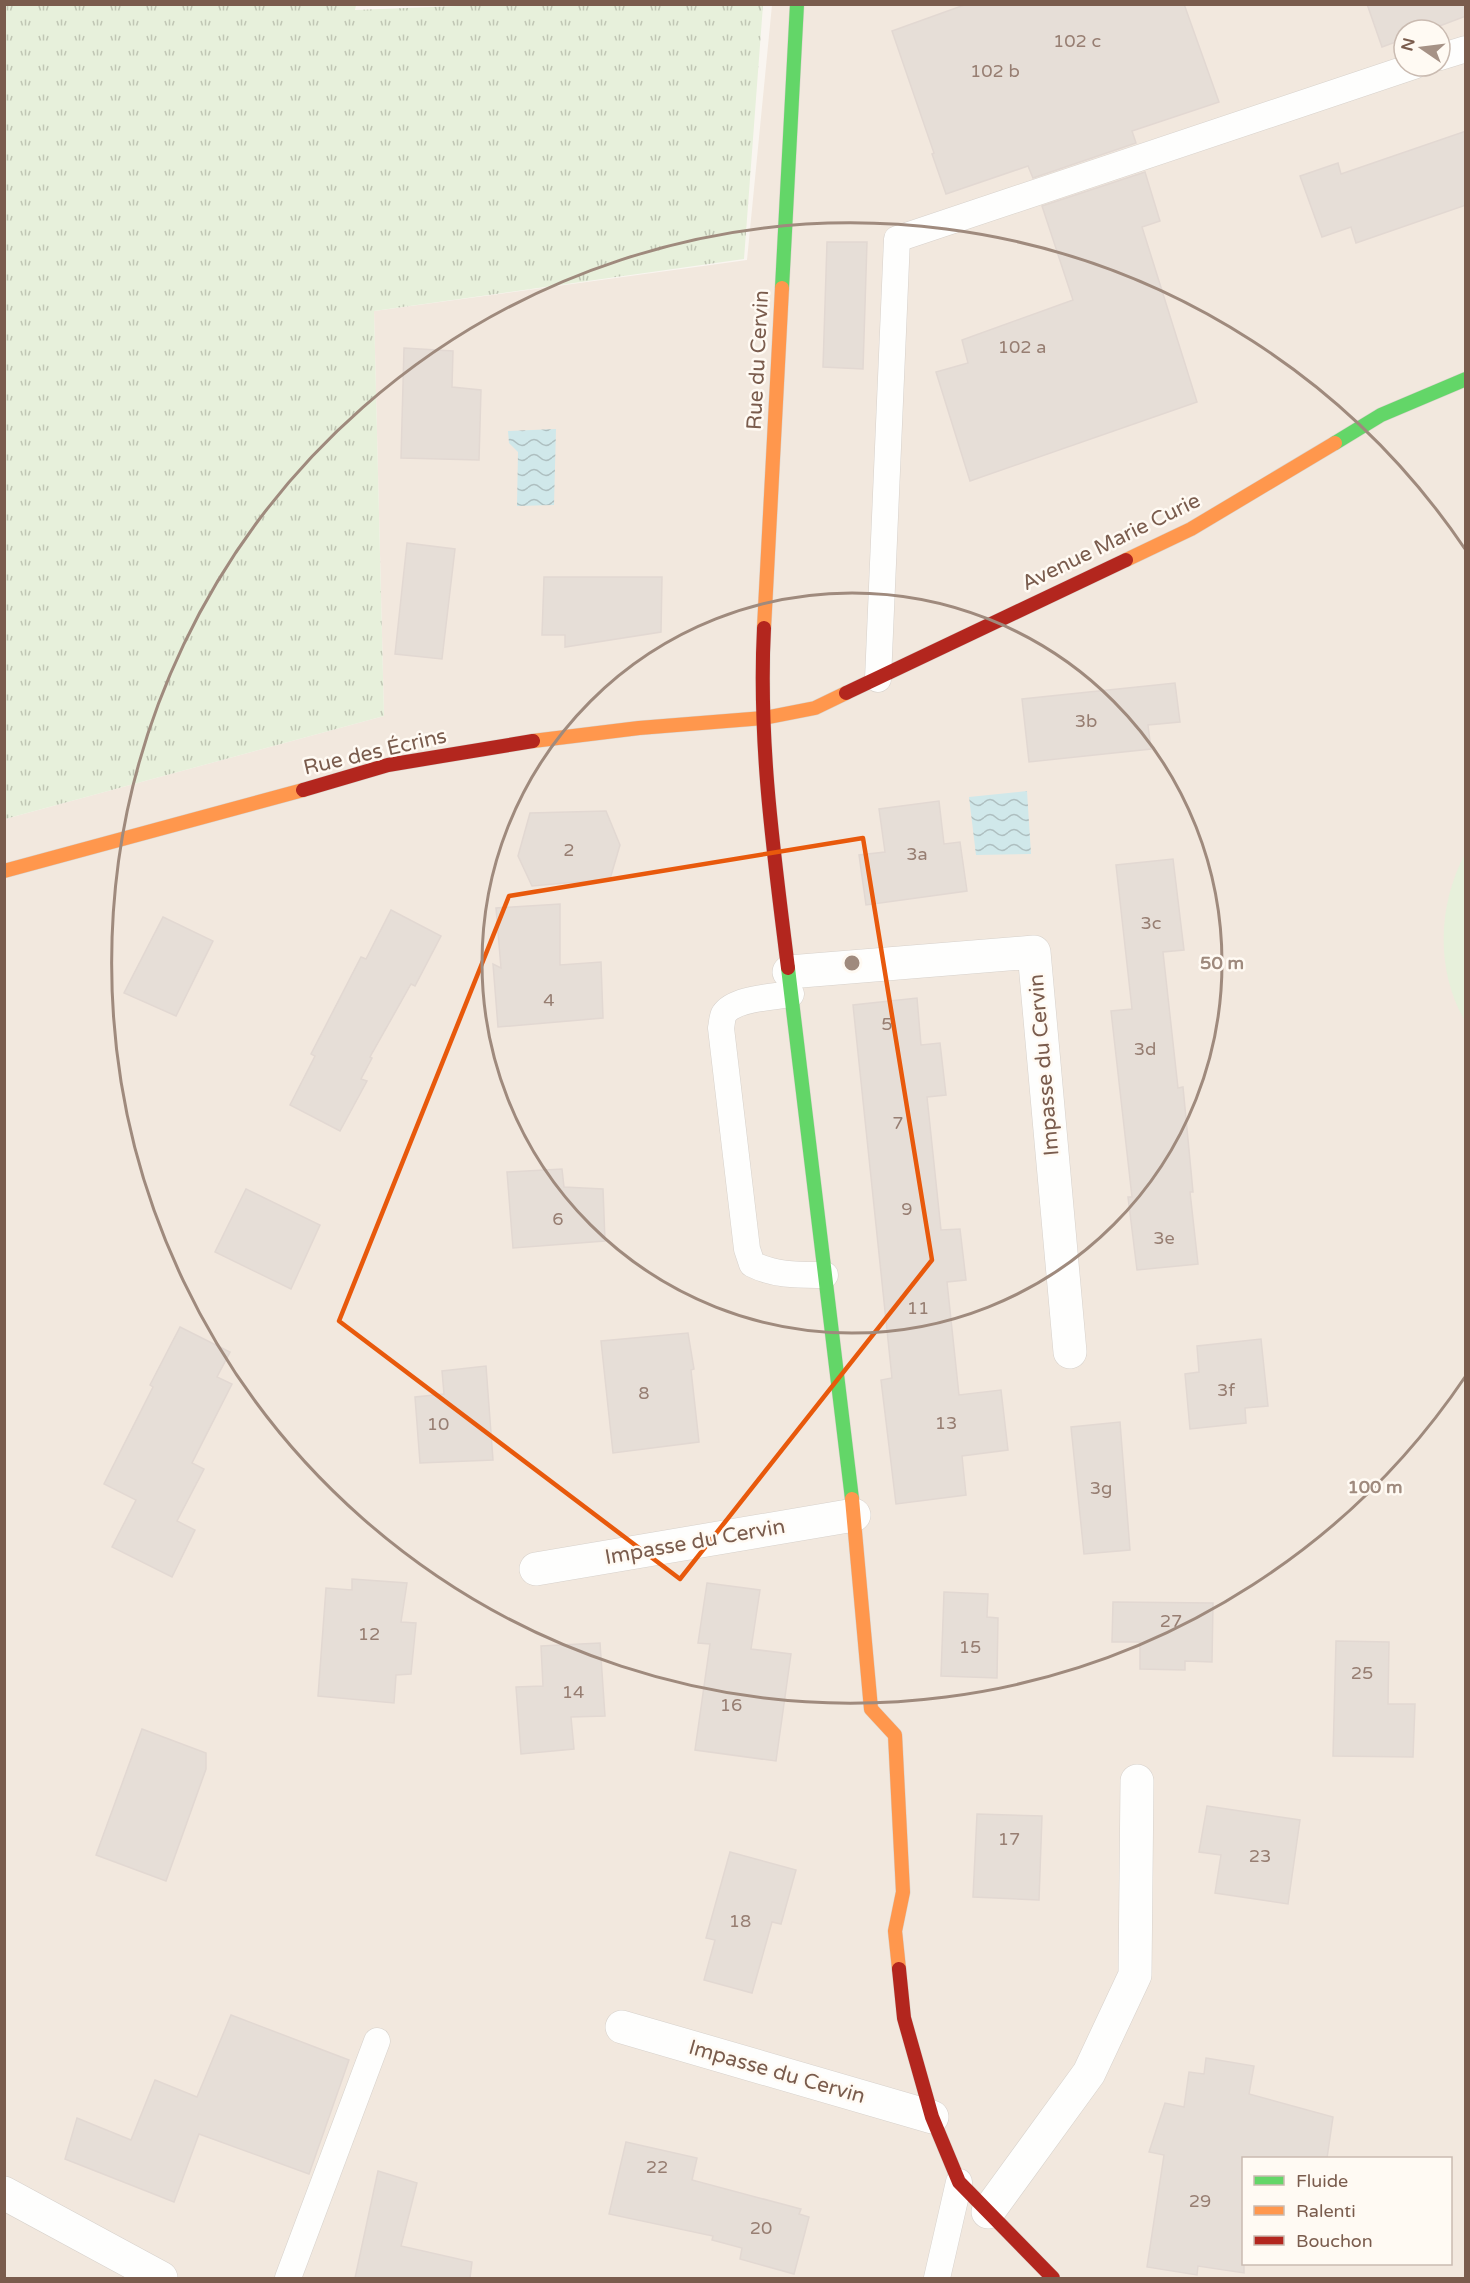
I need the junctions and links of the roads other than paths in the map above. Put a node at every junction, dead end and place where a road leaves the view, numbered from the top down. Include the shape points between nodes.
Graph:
1 (797, 4) edge
2 (1392, 73) edge
3 (1466, 379) edge
4 (878, 678) junction
5 (764, 718) junction
6 (4, 871) edge
7 (790, 983) junction
8 (825, 1275) junction
9 (1070, 1352) dead end
10 (854, 1515) junction
11 (536, 1569) dead end
12 (1137, 1781) dead end
13 (622, 2027) dead end
14 (377, 2041) dead end
15 (932, 2117) junction
16 (958, 2182) junction
17 (4, 2193) edge
18 (988, 2212) junction
19 (161, 2278) edge
20 (288, 2278) edge
21 (937, 2278) edge
22 (1053, 2278) edge

1 - 5 street, Rue du Cervin via 762,660
2 - 4 lane via 897,239
3 - 4 street, Avenue Marie Curie via 1381,415 1191,529
4 - 5 street, Avenue Marie Curie via 815,708
5 - 6 street, Rue des Écrins via 533,741 388,765
5 - 7 street via 766,790
7 - 8 street
7 - 8 lane via 733,1006 724,1014 721,1028 747,1249 752,1264 766,1271
7 - 9 street, Impasse du Cervin via 1034,952
8 - 10 street
10 - 11 street, Impasse du Cervin
10 - 15 street via 872,1709 896,1736 903,1892 895,1931 904,2018
12 - 18 street via 1135,1975 1089,2073
13 - 15 street, Impasse du Cervin
14 - 20 lane
15 - 16 street
16 - 18 street
16 - 21 lane
17 - 19 street
18 - 22 street

